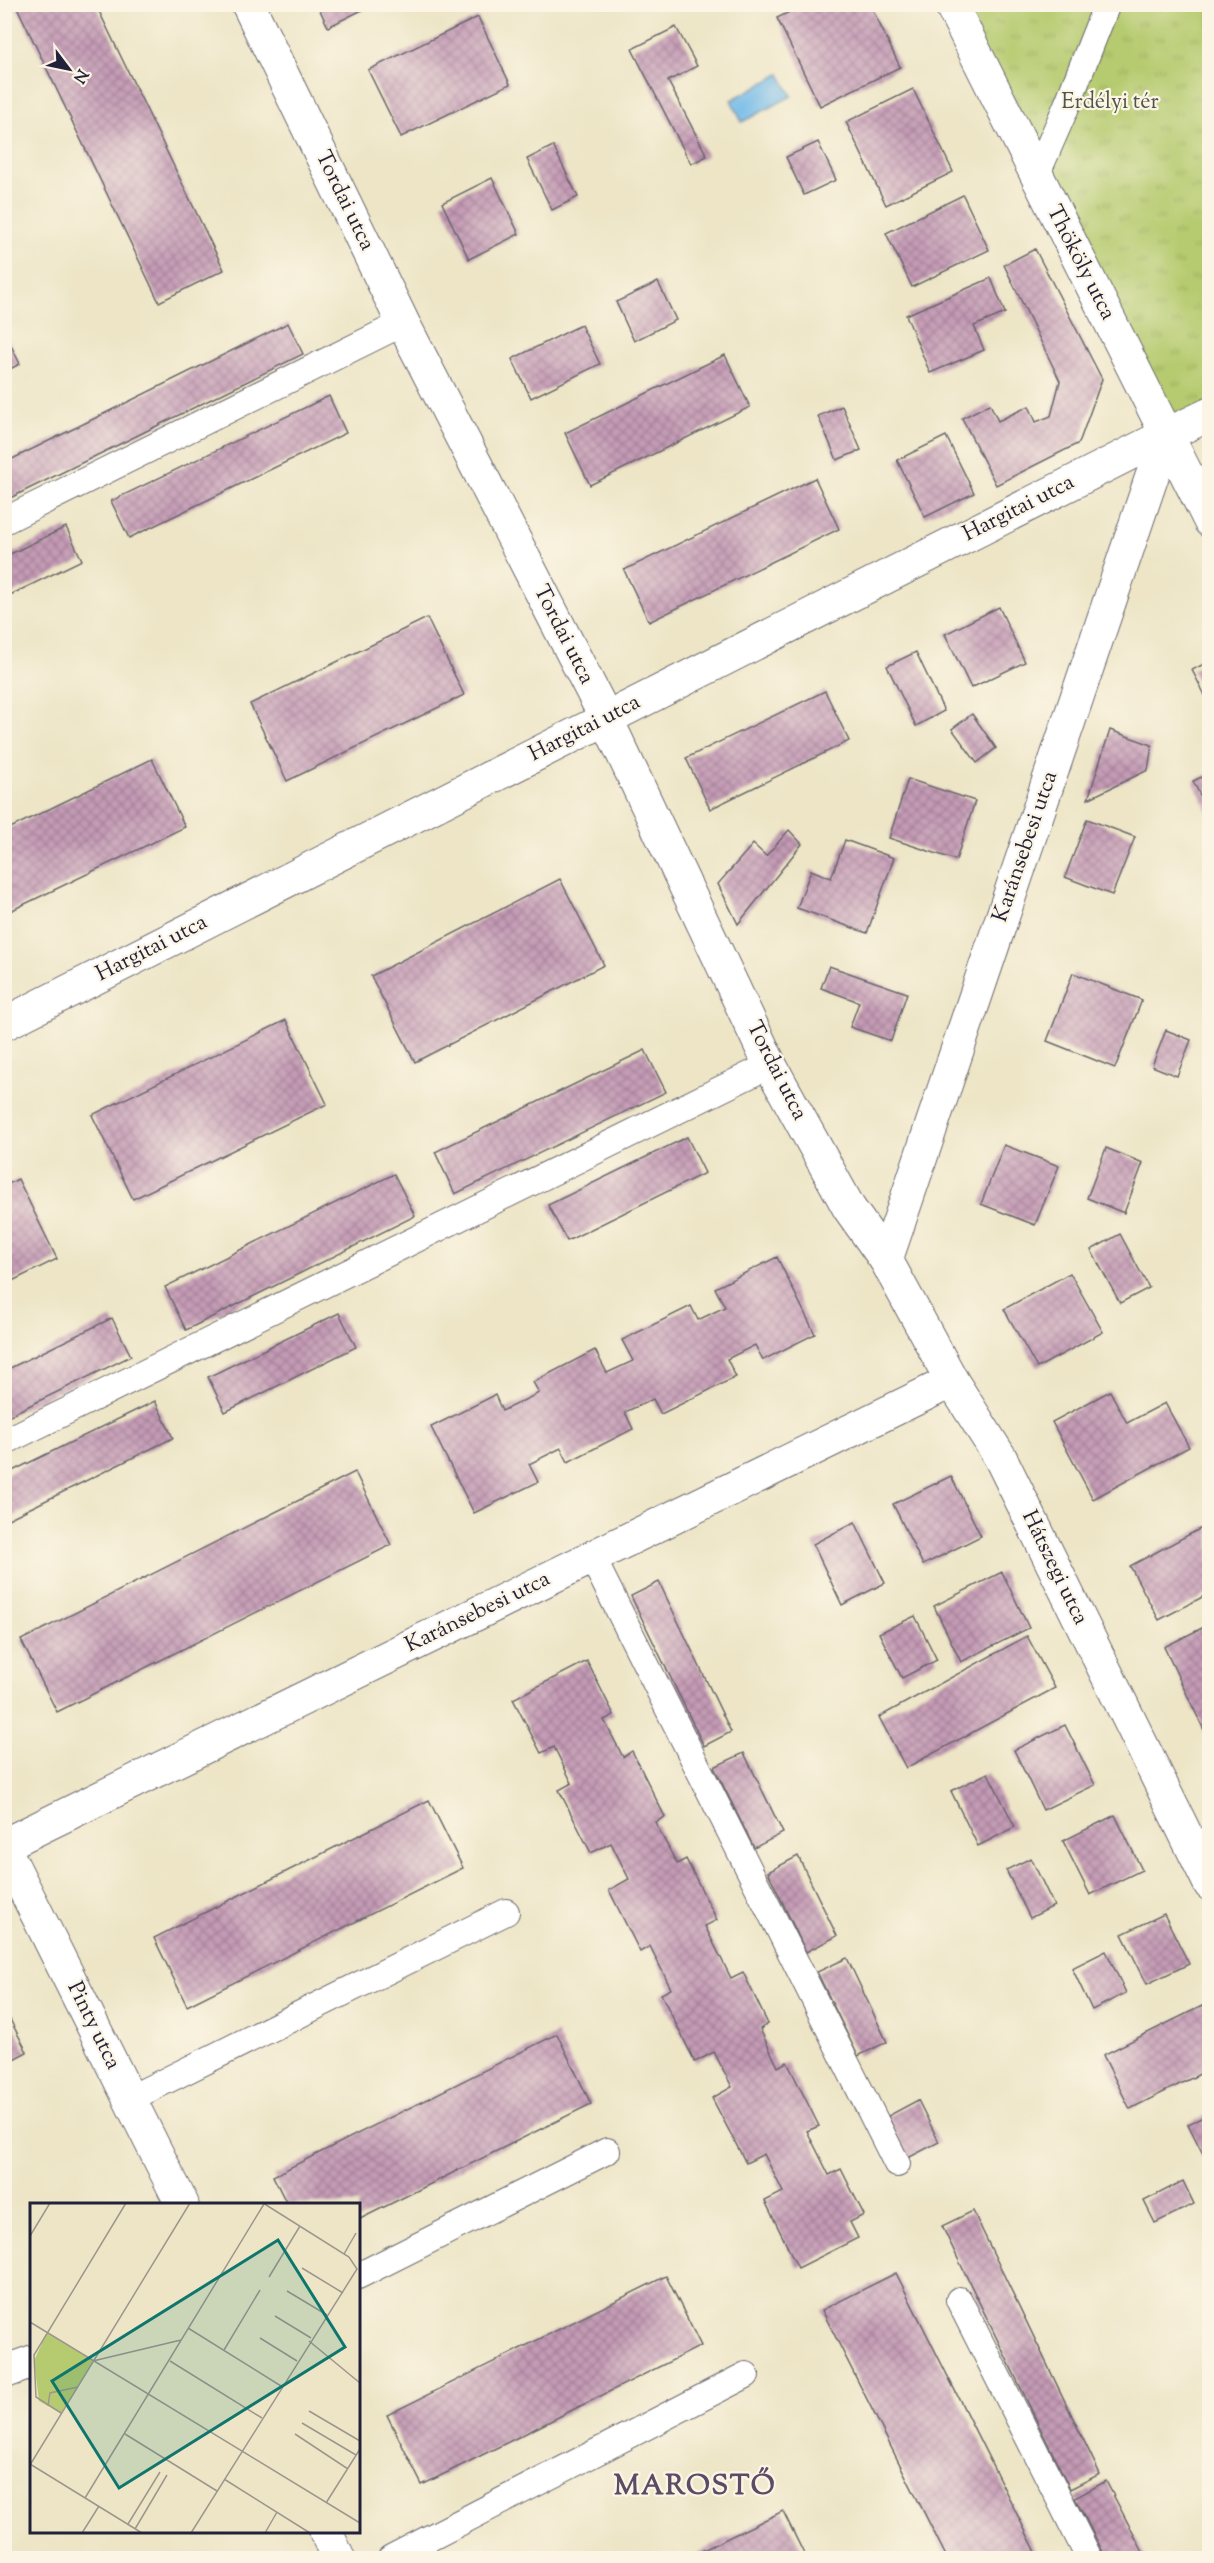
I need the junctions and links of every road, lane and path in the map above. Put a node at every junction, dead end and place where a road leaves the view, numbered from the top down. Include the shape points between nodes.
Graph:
1 (248, 4) edge
2 (951, 4) edge
3 (1107, 4) edge
4 (1036, 176) junction
5 (403, 323) junction
6 (1209, 414) edge
7 (1166, 435) junction
8 (4, 521) edge
9 (1209, 521) edge
10 (606, 718) junction
11 (4, 1024) edge
12 (770, 1065) junction
13 (886, 1260) junction
14 (952, 1381) junction
15 (4, 1442) edge
16 (592, 1557) junction
17 (4, 1846) edge
18 (1209, 1884) edge
19 (506, 1912) dead end
20 (129, 2099) junction
21 (607, 2151) dead end
22 (897, 2164) dead end
23 (181, 2203) edge
24 (360, 2275) edge
25 (959, 2300) dead end
26 (30, 2363) edge
27 (4, 2372) edge
28 (746, 2375) dead end
29 (326, 2533) edge
30 (338, 2559) edge
31 (391, 2559) edge
32 (1089, 2559) edge

1 - 5 street, Tordai utca
2 - 4 street, Thököly utca
3 - 4 lane
4 - 7 street, Thököly utca
5 - 8 lane
5 - 10 street, Tordai utca
6 - 7 street
7 - 9 street, Thököly utca
7 - 10 street, Hargitai utca
7 - 13 street, Karánsebesi utca
10 - 11 street, Hargitai utca
10 - 12 street, Tordai utca
12 - 13 street, Tordai utca via 849,1208
12 - 15 lane
13 - 14 street, Hátszegi utca
14 - 16 street, Karánsebesi utca
14 - 18 street, Hátszegi utca via 1000,1457
16 - 17 street, Karánsebesi utca
16 - 22 lane
17 - 20 street, Pinty utca
19 - 20 lane
20 - 23 street, Pinty utca
21 - 24 lane
25 - 32 lane
26 - 27 street
28 - 31 lane
29 - 30 street

